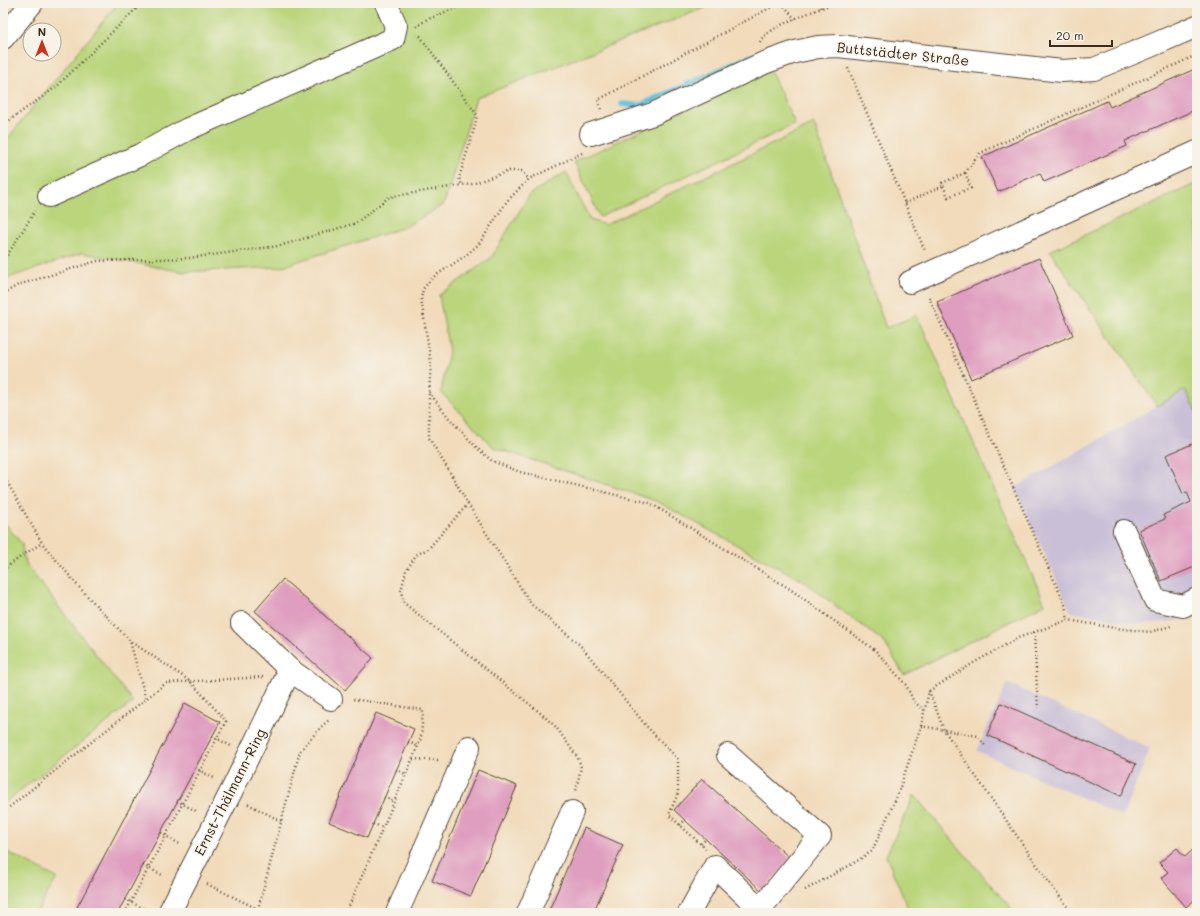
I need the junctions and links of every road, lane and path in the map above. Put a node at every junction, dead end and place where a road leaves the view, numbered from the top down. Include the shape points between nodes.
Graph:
1 (32, 3) edge
2 (142, 3) edge
3 (386, 3) edge
4 (468, 3) edge
5 (779, 3) edge
6 (782, 3) edge
7 (819, 3) edge
8 (835, 3) edge
9 (822, 8) junction
10 (1197, 26) edge
11 (403, 29) junction
12 (3, 38) edge
13 (838, 46) junction
14 (1197, 54) edge
15 (3, 130) edge
16 (600, 131) junction
17 (1197, 152) edge
18 (965, 173) junction
19 (529, 179) junction
20 (462, 185) junction
21 (943, 186) junction
22 (49, 196) joint
23 (905, 202) junction
24 (3, 262) edge
25 (921, 276) junction
26 (3, 294) edge
27 (429, 392) junction
28 (3, 475) edge
29 (468, 504) junction
30 (1124, 531) dead end
31 (42, 543) junction
32 (3, 570) edge
33 (1197, 599) edge
34 (1068, 620) junction
35 (242, 623) dead end
36 (1178, 624) dead end
37 (1034, 632) junction
38 (130, 641) junction
39 (287, 677) junction
40 (190, 681) junction
41 (929, 691) junction
42 (146, 700) junction
43 (338, 705) junction
44 (1038, 708) dead end
45 (924, 710) junction
46 (921, 726) junction
47 (944, 730) junction
48 (408, 742) dead end
49 (418, 746) junction
50 (986, 747) dead end
51 (466, 753) joint
52 (728, 755) dead end
53 (413, 759) junction
54 (396, 770) dead end
55 (406, 774) junction
56 (230, 795) junction
57 (384, 797) dead end
58 (394, 802) junction
59 (3, 812) edge
60 (572, 812) joint
61 (685, 820) dead end
62 (281, 821) junction
63 (373, 824) dead end
64 (680, 825) junction
65 (382, 827) junction
66 (706, 839) dead end
67 (701, 844) junction
68 (707, 850) dead end
69 (219, 890) dead end
70 (799, 893) dead end
71 (125, 899) dead end
72 (131, 902) junction
73 (258, 911) edge
74 (125, 913) edge
75 (152, 913) edge
76 (169, 913) edge
77 (346, 913) edge
78 (397, 913) edge
79 (528, 913) edge
80 (689, 913) edge
81 (1072, 913) edge

1 - 12 street
2 - 15 path via 56,87 7,122
3 - 11 street
4 - 11 path
5 - 16 path via 598,100
6 - 9 path via 795,19
7 - 9 path
8 - 9 path
10 - 13 street, Buttstädter Straße via 1094,69 1062,71
11 - 20 path via 420,36 477,115 459,178
11 - 22 street via 393,39 188,129 140,155
13 - 16 street, Buttstädter Straße via 796,52 764,63 653,114
13 - 23 path
14 - 18 path via 980,153
16 - 19 path via 589,150
17 - 25 street
18 - 21 path via 942,183
18 - 21 path via 971,188 948,197
19 - 20 path via 521,171 509,171
19 - 27 path via 507,201 479,244 432,278 423,289 421,299 431,363
20 - 26 path via 389,197 356,224 279,246 189,258 97,261 18,285
21 - 23 path
22 - 24 path via 42,200
23 - 25 path
25 - 34 path via 1065,605
27 - 29 path via 429,438
27 - 45 path via 449,418 492,461 520,472 650,503 790,589 876,651 906,686 914,702
28 - 31 path
29 - 60 path via 428,549 416,555 406,571 401,591 404,603 556,727 578,758 581,767
29 - 64 path via 531,604 580,645 648,728 678,759 678,793 669,815
30 - 33 street via 1155,600 1183,606
31 - 32 path
31 - 38 path
34 - 36 path via 1150,632
34 - 37 path
35 - 39 street
37 - 41 path via 975,662
37 - 44 path
38 - 40 path
38 - 42 path
39 - 40 path
39 - 43 street
39 - 56 street, Ernst-Thälmann-Ring
40 - 42 path via 166,683
40 - 72 path via 226,721
41 - 45 path
41 - 47 path
42 - 59 path
43 - 49 path via 423,710
43 - 62 path via 300,751
45 - 46 path
46 - 47 path
46 - 70 path via 897,796 872,851
47 - 50 path via 978,736
47 - 81 path
48 - 49 path
49 - 53 path
51 - 53 path
51 - 78 street
52 - 80 street via 820,836 760,909 715,866
53 - 55 path
54 - 55 path
55 - 58 path
56 - 62 path
56 - 76 street, Ernst-Thälmann-Ring
57 - 58 path
58 - 65 path
60 - 79 street
61 - 64 path
62 - 73 path
63 - 65 path
64 - 67 path
65 - 77 path
66 - 67 path
67 - 68 path
69 - 73 path
71 - 72 path
72 - 74 path
72 - 75 path

